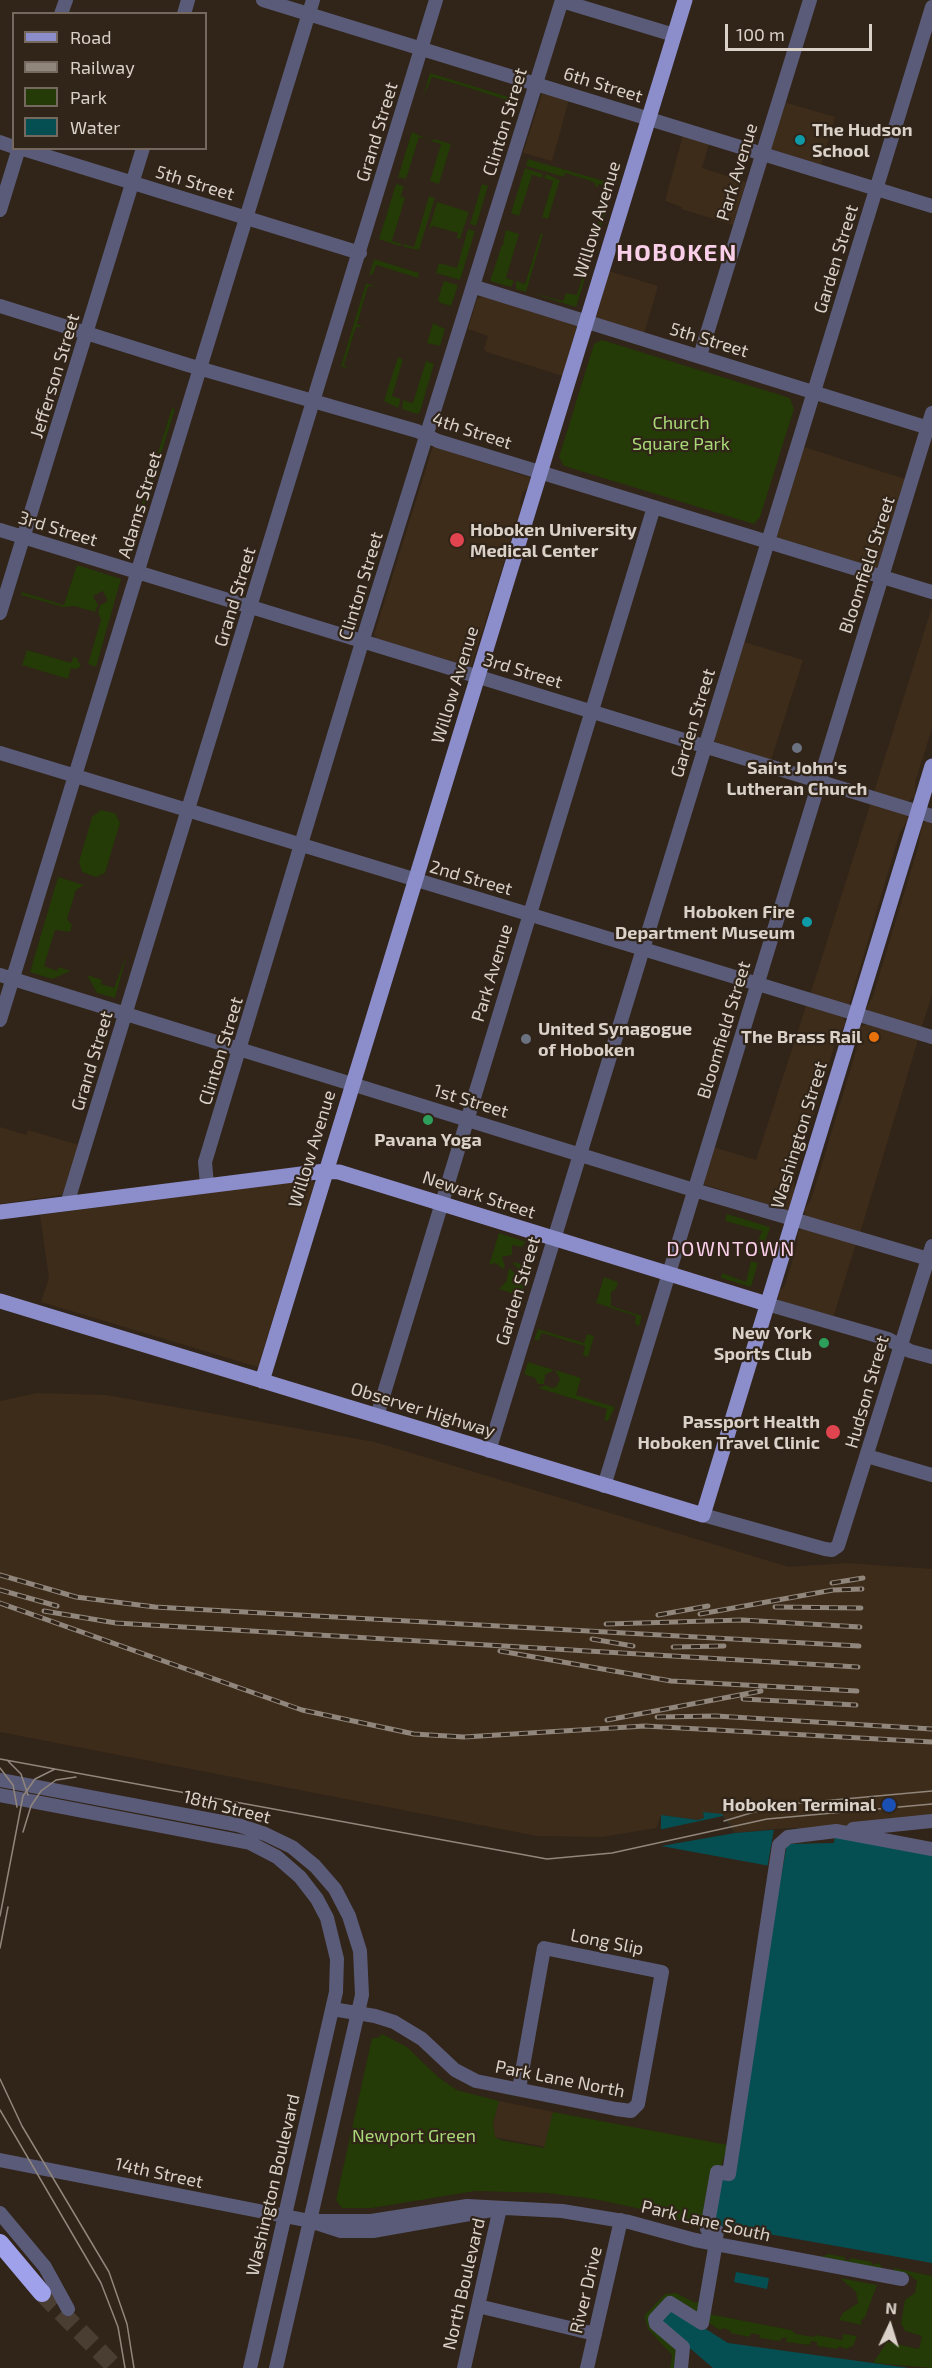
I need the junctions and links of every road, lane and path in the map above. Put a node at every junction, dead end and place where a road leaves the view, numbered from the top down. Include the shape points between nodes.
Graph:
1 (263, 0) edge
2 (436, 0) edge
3 (685, 0) edge
4 (810, 0) edge
5 (562, 1) edge
6 (310, 7) edge
7 (932, 7) edge
8 (674, 35) junction
9 (422, 48) junction
10 (536, 84) junction
11 (649, 118) junction
12 (18, 150) edge
13 (26, 150) edge
14 (142, 150) edge
15 (761, 154) junction
16 (133, 182) junction
17 (876, 188) junction
18 (932, 206) edge
19 (0, 210) edge
20 (245, 217) junction
21 (360, 253) junction
22 (475, 287) junction
23 (0, 306) edge
24 (586, 321) junction
25 (88, 333) junction
26 (700, 356) junction
27 (201, 369) junction
28 (815, 392) junction
29 (314, 400) junction
30 (932, 413) edge
31 (930, 428) edge
32 (427, 436) junction
33 (540, 472) junction
34 (654, 507) junction
35 (0, 530) edge
36 (23, 537) junction
37 (766, 541) junction
38 (138, 572) junction
39 (882, 577) junction
40 (932, 592) edge
41 (251, 606) junction
42 (0, 613) edge
43 (363, 639) junction
44 (478, 676) junction
45 (592, 711) junction
46 (706, 745) junction
47 (0, 753) edge
48 (932, 766) edge
49 (75, 776) junction
50 (819, 780) junction
51 (189, 810) junction
52 (925, 814) edge
53 (302, 844) junction
54 (416, 880) junction
55 (530, 914) junction
56 (643, 949) junction
57 (6, 976) edge
58 (757, 984) junction
59 (125, 1014) junction
60 (856, 1014) junction
61 (0, 1020) edge
62 (932, 1037) edge
63 (241, 1049) junction
64 (352, 1084) junction
65 (466, 1119) junction
66 (579, 1154) junction
67 (325, 1171) junction
68 (207, 1185) junction
69 (693, 1189) junction
70 (440, 1203) junction
71 (67, 1204) junction
72 (0, 1212) edge
73 (793, 1220) junction
74 (553, 1239) junction
75 (930, 1255) edge
76 (669, 1274) junction
77 (0, 1301) edge
78 (768, 1304) junction
79 (900, 1344) junction
80 (932, 1357) edge
81 (262, 1381) junction
82 (376, 1416) junction
83 (489, 1451) junction
84 (867, 1456) junction
85 (932, 1475) edge
86 (604, 1486) junction
87 (703, 1515) junction
88 (836, 1548) joint
89 (0, 1780) edge
90 (0, 1795) edge
91 (76, 1802) junction
92 (932, 1821) edge
93 (836, 1831) junction
94 (932, 1849) edge
95 (662, 1972) joint
96 (332, 2009) junction
97 (358, 2013) junction
98 (519, 2090) junction
99 (0, 2160) edge
100 (500, 2208) junction
101 (0, 2213) edge
102 (284, 2216) junction
103 (621, 2220) junction
104 (310, 2221) junction
105 (0, 2243) edge
106 (902, 2279) dead end
107 (42, 2294) tunnel mouth
108 (478, 2307) junction
109 (68, 2309) dead end
110 (595, 2334) junction
111 (250, 2368) edge
112 (276, 2368) edge
113 (464, 2368) edge
114 (587, 2368) edge
115 (681, 2368) edge

1 - 6 street, 6th Street
2 - 9 street, Grand Street
3 - 8 main road, Willow Avenue
4 - 15 street, Park Avenue
5 - 8 street
5 - 10 street, Clinton Street
6 - 9 street, 6th Street
6 - 20 street, Adams Street
7 - 17 street, Garden Street
8 - 11 main road, Willow Avenue
9 - 10 street, 6th Street
9 - 21 street, Grand Street
10 - 11 street, 6th Street
10 - 22 street, Clinton Street
11 - 15 street, 6th Street
11 - 24 main road, Willow Avenue
12 - 19 street
13 - 16 street, 5th Street
14 - 16 street, Jefferson Street
15 - 17 street, 6th Street
15 - 26 street, Park Avenue
16 - 20 street, 5th Street
16 - 25 street, Jefferson Street
17 - 18 street, 6th Street
17 - 28 street, Garden Street
20 - 21 street, 5th Street
20 - 27 street, Adams Street
21 - 29 street, Grand Street
22 - 24 street, 5th Street
22 - 32 street, Clinton Street
23 - 25 street, 4th Street
24 - 26 street, 5th Street
24 - 33 main road, Willow Avenue
25 - 27 street, 4th Street
25 - 36 street, Jefferson Street
26 - 28 street, 5th Street
27 - 29 street, 4th Street
27 - 38 street, Adams Street
28 - 31 street, 5th Street
28 - 37 street, Garden Street
29 - 32 street, 4th Street
29 - 41 street, Grand Street
30 - 31 street, Bloomfield Street
31 - 39 street, Bloomfield Street
32 - 33 street, 4th Street
32 - 43 street, Clinton Street
33 - 34 street, 4th Street
33 - 44 main road, Willow Avenue
34 - 37 street, 4th Street
34 - 45 street, Park Avenue
35 - 36 street, 3rd Street
36 - 38 street, 3rd Street
36 - 42 street, Jefferson Street
37 - 39 street, 4th Street
37 - 46 street, Garden Street
38 - 41 street, 3rd Street
38 - 49 street, Adams Street
39 - 40 street, 4th Street
39 - 50 street, Bloomfield Street
41 - 43 street, 3rd Street
41 - 51 street, Grand Street
43 - 44 street, 3rd Street
43 - 53 street, Clinton Street
44 - 45 street, 3rd Street
44 - 54 main road, Willow Avenue
45 - 46 street, 3rd Street
45 - 55 street, Park Avenue
46 - 50 street, 3rd Street
46 - 56 street, Garden Street
47 - 49 street, 2nd Street
48 - 52 main road, Washington Street
49 - 51 street, 2nd Street
49 - 57 street, Adams Street
50 - 52 street, 3rd Street
50 - 58 street, Bloomfield Street
51 - 53 street, 2nd Street
51 - 59 street, Grand Street
52 - 60 main road, Washington Street
53 - 54 street, 2nd Street
53 - 63 street, Clinton Street
54 - 55 street, 2nd Street
54 - 64 main road, Willow Avenue
55 - 56 street, 2nd Street
55 - 65 street, Park Avenue
56 - 58 street, 2nd Street
56 - 66 street, Garden Street
57 - 59 street, 1st Street
57 - 61 street, Adams Street
58 - 60 street, 2nd Street
58 - 69 street, Bloomfield Street
59 - 63 street, 1st Street
59 - 71 street, Grand Street
60 - 62 street, 2nd Street
60 - 73 main road, Washington Street
63 - 64 street, 1st Street
63 - 68 street, Clinton Street via 205,1162
64 - 65 street, 1st Street
64 - 67 main road, Willow Avenue
65 - 66 street, 1st Street
65 - 70 street, Park Avenue
66 - 69 street, 1st Street
66 - 74 street, Garden Street
67 - 68 main road, Newark Street
67 - 70 main road, Newark Street
67 - 81 main road, Willow Avenue
68 - 71 main road, Newark Street
69 - 73 street, 1st Street
69 - 76 street, Bloomfield Street
70 - 74 main road, Newark Street
70 - 82 street, Park Avenue
71 - 72 main road, Newark Street
73 - 75 street, 1st Street
73 - 78 main road, Washington Street
74 - 76 main road, Newark Street
74 - 83 street, Garden Street
75 - 79 street, Hudson Street
76 - 78 main road, Newark Street
76 - 86 street, Bloomfield Street
77 - 81 main road, Observer Highway
78 - 79 street, Newark Street
78 - 87 main road, Washington Street
79 - 80 street, Newark Street
79 - 84 street, Hudson Street
81 - 82 main road, Observer Highway
82 - 83 main road, Observer Highway
83 - 86 main road, Observer Highway
84 - 85 street
84 - 88 street, Hudson Street
86 - 87 main road, Observer Highway
87 - 88 street, Observer Highway via 770,1536
89 - 91 street, 18th Street
90 - 91 street, 18th Street
91 - 96 street, 18th Street via 241,1840 285,1863 312,1892 331,1929 337,1975
91 - 97 street, 18th Street via 238,1825 275,1838 300,1853 328,1881 349,1916 363,1971
92 - 93 street
93 - 94 street
93 - 115 street via 782,1841 729,2174 717,2172 706,2229 717,2231 702,2323 670,2303 655,2319 683,2347
95 - 98 street, Park Lane North via 635,2109
95 - 98 street, Long Slip via 544,1948
96 - 97 street, Park Lane North
96 - 102 street, Washington Boulevard
97 - 98 street, Park Lane North via 381,2017 408,2029 469,2078
97 - 104 street
99 - 102 street, 14th Street
100 - 103 street, Park Lane South via 562,2211
100 - 104 street, Park Lane South via 467,2206 372,2220
100 - 108 street, North Boulevard
101 - 109 street via 45,2267
102 - 104 street, 14th Street
102 - 111 street, Washington Boulevard
103 - 106 street, Park Lane South via 695,2240
103 - 110 street, River Drive
104 - 112 street
105 - 107 highway
108 - 110 street
108 - 113 street, North Boulevard
110 - 114 street, River Drive

